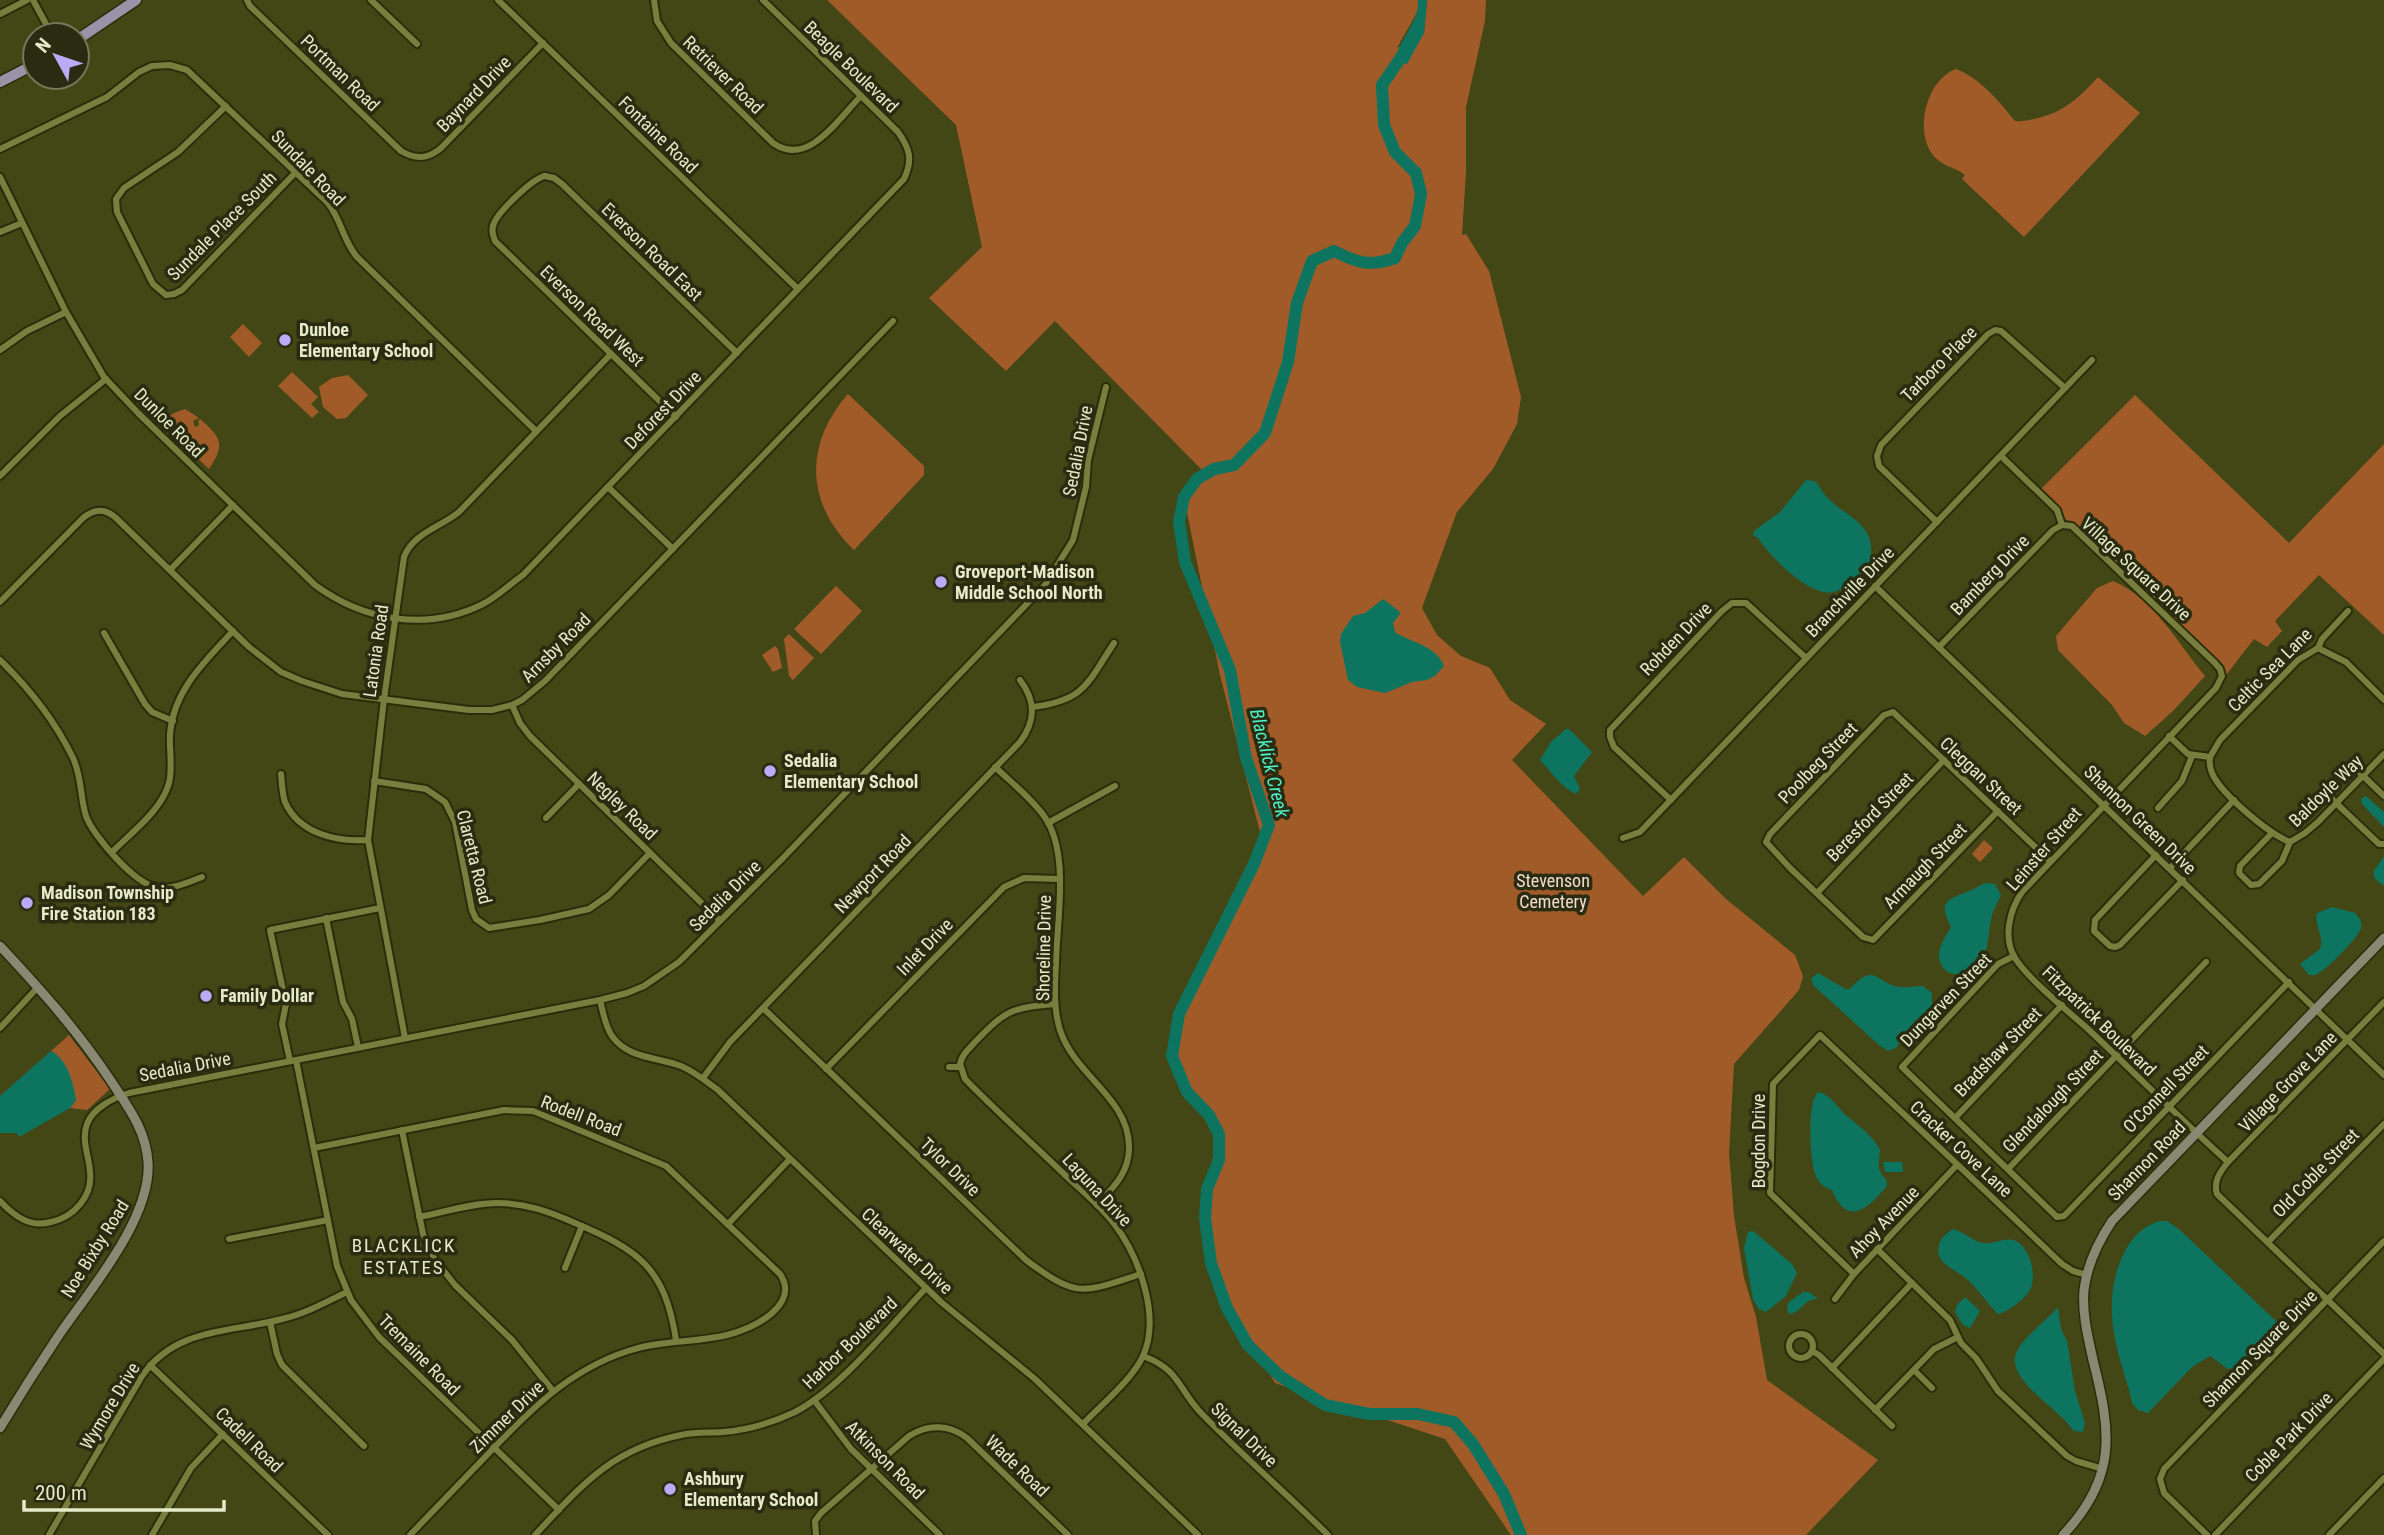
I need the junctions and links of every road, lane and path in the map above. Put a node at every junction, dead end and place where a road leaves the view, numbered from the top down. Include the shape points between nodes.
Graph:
1 (27, 0) edge
2 (33, 0) edge
3 (136, 0) edge
4 (247, 0) edge
5 (371, 0) edge
6 (498, 0) edge
7 (654, 0) edge
8 (763, 0) edge
9 (0, 15) edge
10 (44, 21) edge
11 (91, 31) edge
12 (543, 43) junction
13 (417, 44) dead end
14 (21, 71) edge
15 (0, 82) edge
16 (861, 96) junction
17 (226, 106) junction
18 (0, 149) edge
19 (421, 158) joint
20 (911, 159) joint
21 (545, 168) dead end
22 (296, 172) junction
23 (545, 176) junction
24 (0, 177) edge
25 (22, 223) junction
26 (0, 233) edge
27 (798, 289) junction
28 (65, 313) junction
29 (893, 321) dead end
30 (0, 350) edge
31 (737, 353) junction
32 (611, 354) junction
33 (2092, 360) dead end
34 (106, 379) junction
35 (1106, 387) dead end
36 (2065, 388) junction
37 (676, 417) junction
38 (536, 431) junction
39 (2001, 456) junction
40 (0, 476) edge
41 (608, 487) junction
42 (97, 501) dead end
43 (233, 505) junction
44 (98, 510) junction
45 (1937, 522) junction
46 (2062, 525) junction
47 (673, 549) junction
48 (170, 570) junction
49 (1875, 586) junction
50 (0, 602) edge
51 (2348, 611) dead end
52 (394, 620) junction
53 (233, 631) junction
54 (104, 633) dead end
55 (1114, 643) dead end
56 (1939, 648) junction
57 (2318, 648) junction
58 (1806, 659) junction
59 (0, 660) edge
60 (2222, 676) joint
61 (1020, 680) dead end
62 (384, 699) junction
63 (2384, 700) edge
64 (512, 705) junction
65 (1033, 707) junction
66 (1893, 712) joint
67 (173, 720) junction
68 (2169, 736) junction
69 (2384, 754) edge
70 (2192, 756) junction
71 (2210, 757) junction
72 (1944, 760) junction
73 (995, 767) junction
74 (281, 774) dead end
75 (2363, 776) junction
76 (374, 781) junction
77 (579, 784) junction
78 (1115, 786) dead end
79 (2384, 796) edge
80 (1671, 800) junction
81 (2234, 800) junction
82 (2336, 803) junction
83 (2103, 804) junction
84 (2158, 807) dead end
85 (1998, 811) junction
86 (546, 818) dead end
87 (1048, 823) junction
88 (2272, 833) junction
89 (1623, 838) dead end
90 (368, 841) junction
91 (2290, 842) junction
92 (2384, 844) edge
93 (112, 852) junction
94 (650, 853) junction
95 (2156, 855) junction
96 (2050, 861) junction
97 (2170, 868) junction
98 (202, 877) dead end
99 (1059, 879) junction
100 (2183, 880) junction
101 (1817, 893) junction
102 (380, 908) junction
103 (326, 918) junction
104 (720, 921) junction
105 (481, 924) junction
106 (476, 931) dead end
107 (2384, 938) edge
108 (0, 946) edge
109 (2014, 956) junction
110 (2206, 962) dead end
111 (2289, 982) junction
112 (38, 987) junction
113 (600, 1000) junction
114 (2384, 1002) edge
115 (1055, 1004) junction
116 (2062, 1005) junction
117 (2316, 1008) junction
118 (763, 1009) junction
119 (0, 1028) edge
120 (1820, 1035) joint
121 (405, 1038) junction
122 (2349, 1039) junction
123 (358, 1047) junction
124 (2116, 1056) junction
125 (293, 1061) junction
126 (949, 1067) dead end
127 (960, 1067) junction
128 (827, 1069) junction
129 (2384, 1075) edge
130 (703, 1078) junction
131 (121, 1096) junction
132 (2168, 1106) junction
133 (1955, 1118) junction
134 (2384, 1124) edge
135 (402, 1130) junction
136 (2196, 1133) junction
137 (314, 1148) junction
138 (790, 1159) junction
139 (2228, 1162) junction
140 (1957, 1166) junction
141 (2008, 1168) junction
142 (0, 1201) edge
143 (1097, 1205) junction
144 (419, 1217) junction
145 (328, 1220) junction
146 (728, 1224) junction
147 (582, 1226) junction
148 (229, 1239) dead end
149 (2384, 1241) edge
150 (2268, 1242) junction
151 (1877, 1249) junction
152 (565, 1268) dead end
153 (1854, 1274) junction
154 (1141, 1275) junction
155 (2087, 1275) junction
156 (1912, 1283) junction
157 (795, 1286) dead end
158 (786, 1287) junction
159 (926, 1288) junction
160 (346, 1293) junction
161 (1835, 1300) dead end
162 (2328, 1300) junction
163 (270, 1322) junction
164 (1958, 1337) junction
165 (676, 1340) junction
166 (1812, 1352) dead end
167 (1143, 1356) junction
168 (2384, 1356) edge
169 (150, 1365) junction
170 (1832, 1368) junction
171 (1914, 1370) junction
172 (1932, 1388) dead end
173 (552, 1391) junction
174 (814, 1400) junction
175 (1875, 1410) junction
176 (1083, 1424) junction
177 (1892, 1426) dead end
178 (0, 1428) edge
179 (223, 1434) junction
180 (364, 1446) dead end
181 (494, 1448) junction
182 (872, 1469) junction
183 (2103, 1469) junction
184 (2384, 1478) edge
185 (559, 1510) junction
186 (806, 1527) dead end
187 (815, 1531) edge
188 (49, 1535) edge
189 (152, 1535) edge
190 (328, 1535) edge
191 (410, 1535) edge
192 (535, 1535) edge
193 (940, 1535) edge
194 (1068, 1535) edge
195 (1198, 1535) edge
196 (1328, 1535) edge
197 (2063, 1535) edge
198 (2207, 1535) edge
199 (2215, 1535) edge
200 (2329, 1535) edge

1 - 9 street
2 - 10 street
3 - 11 main road
4 - 19 street, Portman Road via 401,151
5 - 13 street
6 - 12 street, Fontaine Road
7 - 16 street, Retriever Road via 657,21 671,43 783,149 807,149
8 - 16 street, Beagle Boulevard
12 - 19 street, Baynard Drive via 441,148
12 - 27 street, Fontaine Road
14 - 15 main road
16 - 20 street, Beagle Boulevard via 898,132
17 - 18 street, Sundale Road via 187,70 162,64 146,68 107,97
17 - 22 street, Sundale Road
17 - 22 street, Sundale Place South via 178,152 117,194 117,212 165,299 182,290
20 - 27 street, Deforest Drive via 898,187
21 - 23 street
22 - 38 street, Sundale Road via 331,207 357,257
23 - 31 street, Everson Road East via 562,184
23 - 32 street, Everson Road West via 534,180 498,217 492,233 500,247
24 - 25 street, Dunloe Road
25 - 26 street
25 - 28 street, Dunloe Road
27 - 31 street, Deforest Drive
28 - 30 street
28 - 34 street, Dunloe Road
29 - 47 street, Arnsby Road
31 - 37 street, Deforest Drive
32 - 37 street, Everson Road West
32 - 38 street, Latonia Road
33 - 36 street, Branchville Drive
34 - 40 street via 60,416
34 - 43 street, Dunloe Road
35 - 104 street, Sedalia Drive via 1073,540 1045,585
36 - 39 street, Branchville Drive
36 - 45 street, Tarboro Place via 2009,335 1995,330 1950,371 1881,445 1877,460
37 - 41 street, Deforest Drive
38 - 52 street, Latonia Road via 459,512 410,545 402,565
39 - 45 street, Branchville Drive
39 - 46 street, Village Square Drive via 2057,510
41 - 47 street
41 - 52 street, Deforest Drive via 523,575 484,604 438,619
42 - 44 street
43 - 48 street
43 - 52 street, Dunloe Road via 332,597
44 - 48 street, Arnsby Road via 112,514
44 - 50 street via 83,518
45 - 49 street, Branchville Drive
46 - 56 street, Bamberg Drive
46 - 60 street, Village Square Drive via 2072,526 2215,663
47 - 64 street, Arnsby Road via 545,681
48 - 53 street, Arnsby Road
49 - 56 street, Shannon Green Drive
49 - 58 street, Branchville Drive
51 - 57 street, Celtic Sea Lane
52 - 62 street, Latonia Road
53 - 62 street, Arnsby Road via 268,663 302,681 342,694
53 - 67 street via 194,673
54 - 67 street via 145,704
55 - 65 street via 1078,693
56 - 83 street, Shannon Green Drive
57 - 63 street via 2346,662
57 - 71 street, Celtic Sea Lane via 2298,660
58 - 80 street, Branchville Drive
58 - 80 street, Rohden Drive via 1750,605 1732,603 1618,720 1610,737 1614,747
59 - 93 street via 50,717 74,761 89,824
60 - 68 street, Leinster Street
61 - 65 street
62 - 64 street, Arnsby Road via 469,710
62 - 76 street, Latonia Road
64 - 77 street, Negley Road via 524,730
65 - 73 street, Newport Road via 1028,730
66 - 72 street, Cleggan Street
66 - 101 street, Poolbeg Street via 1884,715 1766,838 1767,845
67 - 93 street via 170,782 164,796
68 - 70 street
68 - 83 street, Leinster Street
69 - 75 street, Baldoyle Way
70 - 71 street
70 - 84 street via 2182,781
71 - 81 street via 2213,775
72 - 85 street, Cleggan Street
72 - 101 street, Beresford Street
73 - 87 street, Shoreline Drive
73 - 118 street, Newport Road
74 - 90 street via 286,803 304,825 327,837
75 - 79 street
75 - 82 street, Baldoyle Way
75 - 82 street via 2351,769 2339,778 2330,790
76 - 90 street, Latonia Road
76 - 105 street, Claretta Road via 426,789 444,802 454,822 472,910
77 - 86 street
77 - 94 street, Negley Road
78 - 87 street
80 - 89 street, Branchville Drive via 1640,832
81 - 88 street
81 - 97 street
82 - 91 street, Baldoyle Way
82 - 92 street
83 - 95 street, Shannon Green Drive
83 - 96 street, Leinster Street
85 - 96 street, Cleggan Street
85 - 101 street, Armaugh Street via 1873,940 1863,937
87 - 99 street, Shoreline Drive via 1059,853
88 - 91 street
88 - 91 street, Baldoyle Way via 2240,866 2239,873 2251,885 2259,884 2282,861
90 - 102 street, Latonia Road
93 - 98 street via 152,887 171,888
94 - 104 street, Negley Road
94 - 105 street, Claretta Road via 589,909 494,929
95 - 97 street, Shannon Green Drive
95 - 100 street via 2095,920 2094,930 2110,946 2120,945
96 - 109 street, Leinster Street via 2014,905 2009,929
97 - 100 street, Shannon Green Drive
99 - 115 street, Shoreline Drive
99 - 128 street, Inlet Drive via 1024,878 1004,887
100 - 111 street, Shannon Green Drive
102 - 103 street
102 - 121 street, Latonia Road
103 - 123 street via 343,1002
103 - 125 street, Tremaine Road via 270,930 286,1004 282,1024
104 - 113 street, Sedalia Drive via 654,980
105 - 106 street
107 - 117 street, Shannon Road
108 - 112 street, Noe Bixby Road
109 - 116 street, Fitzpatrick Boulevard
109 - 133 street, Dungarven Street via 1998,964 1902,1067
110 - 124 street, Glendalough Street
111 - 117 street, Shannon Green Drive
111 - 132 street, O'Connell Street
112 - 119 street
112 - 131 street, Noe Bixby Road
113 - 121 street, Sedalia Drive
113 - 130 street, Clearwater Drive via 609,1031 618,1043 637,1055
114 - 122 street, Village Grove Lane
115 - 127 street via 1017,1008 1003,1015 964,1054
115 - 143 street, Shoreline Drive via 1069,1051 1112,1100 1128,1137 1125,1170
116 - 124 street, Fitzpatrick Boulevard
116 - 133 street, Bradshaw Street
117 - 122 street, Shannon Green Drive
117 - 136 street, Shannon Road
118 - 128 street, Tylor Drive
118 - 130 street, Newport Road
120 - 140 street, Cracker Cove Lane
120 - 153 street, Bogdon Drive via 1773,1084 1770,1193
121 - 123 street, Sedalia Drive
122 - 129 street, Shannon Green Drive
122 - 139 street, Village Grove Lane
123 - 125 street, Sedalia Drive
124 - 132 street, Fitzpatrick Boulevard
124 - 141 street, Glendalough Street
125 - 131 street, Sedalia Drive
125 - 137 street, Tremaine Road
126 - 127 street
127 - 143 street, Laguna Drive via 965,1079
128 - 154 street, Tylor Drive via 1041,1271 1081,1290
130 - 138 street, Clearwater Drive
131 - 142 street via 87,1123 84,1136 90,1182 84,1199 71,1214 35,1224 18,1218
131 - 178 street, Noe Bixby Road via 138,1122 147,1152 143,1203
132 - 136 street, Fitzpatrick Boulevard
132 - 141 street, O'Connell Street via 2064,1216 2057,1217
133 - 141 street
134 - 150 street, Old Coble Street
135 - 137 street, Rodell Road
135 - 144 street
135 - 146 street, Rodell Road via 504,1110 533,1111 666,1166
136 - 139 street, Fitzpatrick Boulevard
136 - 155 street, Shannon Road via 2112,1221
137 - 145 street, Tremaine Road
138 - 146 street
138 - 159 street, Clearwater Drive
139 - 150 street, Village Grove Lane via 2219,1173 2217,1194
140 - 151 street, Ahoy Avenue
140 - 155 street, Cracker Cove Lane via 2067,1268
143 - 154 street, Laguna Drive via 1121,1233
144 - 147 street via 508,1203 534,1207
144 - 173 street via 426,1243 442,1270 512,1340
145 - 148 street
145 - 160 street, Tremaine Road
146 - 158 street, Rodell Road via 780,1273
147 - 152 street
147 - 165 street via 627,1248 651,1271 669,1303
149 - 162 street, Shannon Square Drive
150 - 162 street
151 - 153 street, Ahoy Avenue
151 - 156 street
153 - 161 street, Ahoy Avenue
154 - 167 street, Laguna Drive via 1149,1324
155 - 183 street, Shannon Road via 2085,1321 2107,1428
156 - 164 street via 1950,1320
156 - 170 street
157 - 158 street
158 - 165 street, Zimmer Drive via 780,1306 744,1330
159 - 174 street, Harbor Boulevard via 847,1372
159 - 176 street, Clearwater Drive
160 - 163 street, Wymore Drive
160 - 181 street, Tremaine Road via 379,1337
162 - 168 street
162 - 198 street, Shannon Square Drive via 2168,1464 2160,1479 2164,1493
163 - 169 street, Wymore Drive via 186,1340
163 - 180 street via 277,1354 289,1375
164 - 171 street via 1934,1349
164 - 183 street via 1998,1391 2067,1456
165 - 173 street, Zimmer Drive via 606,1359
166 - 170 street
167 - 176 street, Laguna Drive
167 - 196 street, Signal Drive via 1174,1374 1201,1413
168 - 199 street, Coble Park Drive
169 - 179 street, Cadell Road
169 - 188 street, Wymore Drive
170 - 175 street
171 - 172 street
171 - 175 street
173 - 181 street, Zimmer Drive
174 - 182 street, Atkinson Road
174 - 185 street, Harbor Boulevard via 760,1426 653,1442 599,1470
175 - 177 street
176 - 195 street, Clearwater Drive
179 - 189 street via 191,1468
179 - 190 street, Cadell Road
181 - 185 street, Tremaine Road
181 - 191 street, Zimmer Drive
182 - 187 street via 821,1513
182 - 193 street, Atkinson Road
182 - 194 street, Wade Road via 916,1432 933,1427 955,1431
183 - 197 street, Shannon Road via 2086,1507
184 - 200 street
185 - 192 street, Harbor Boulevard
186 - 187 street

